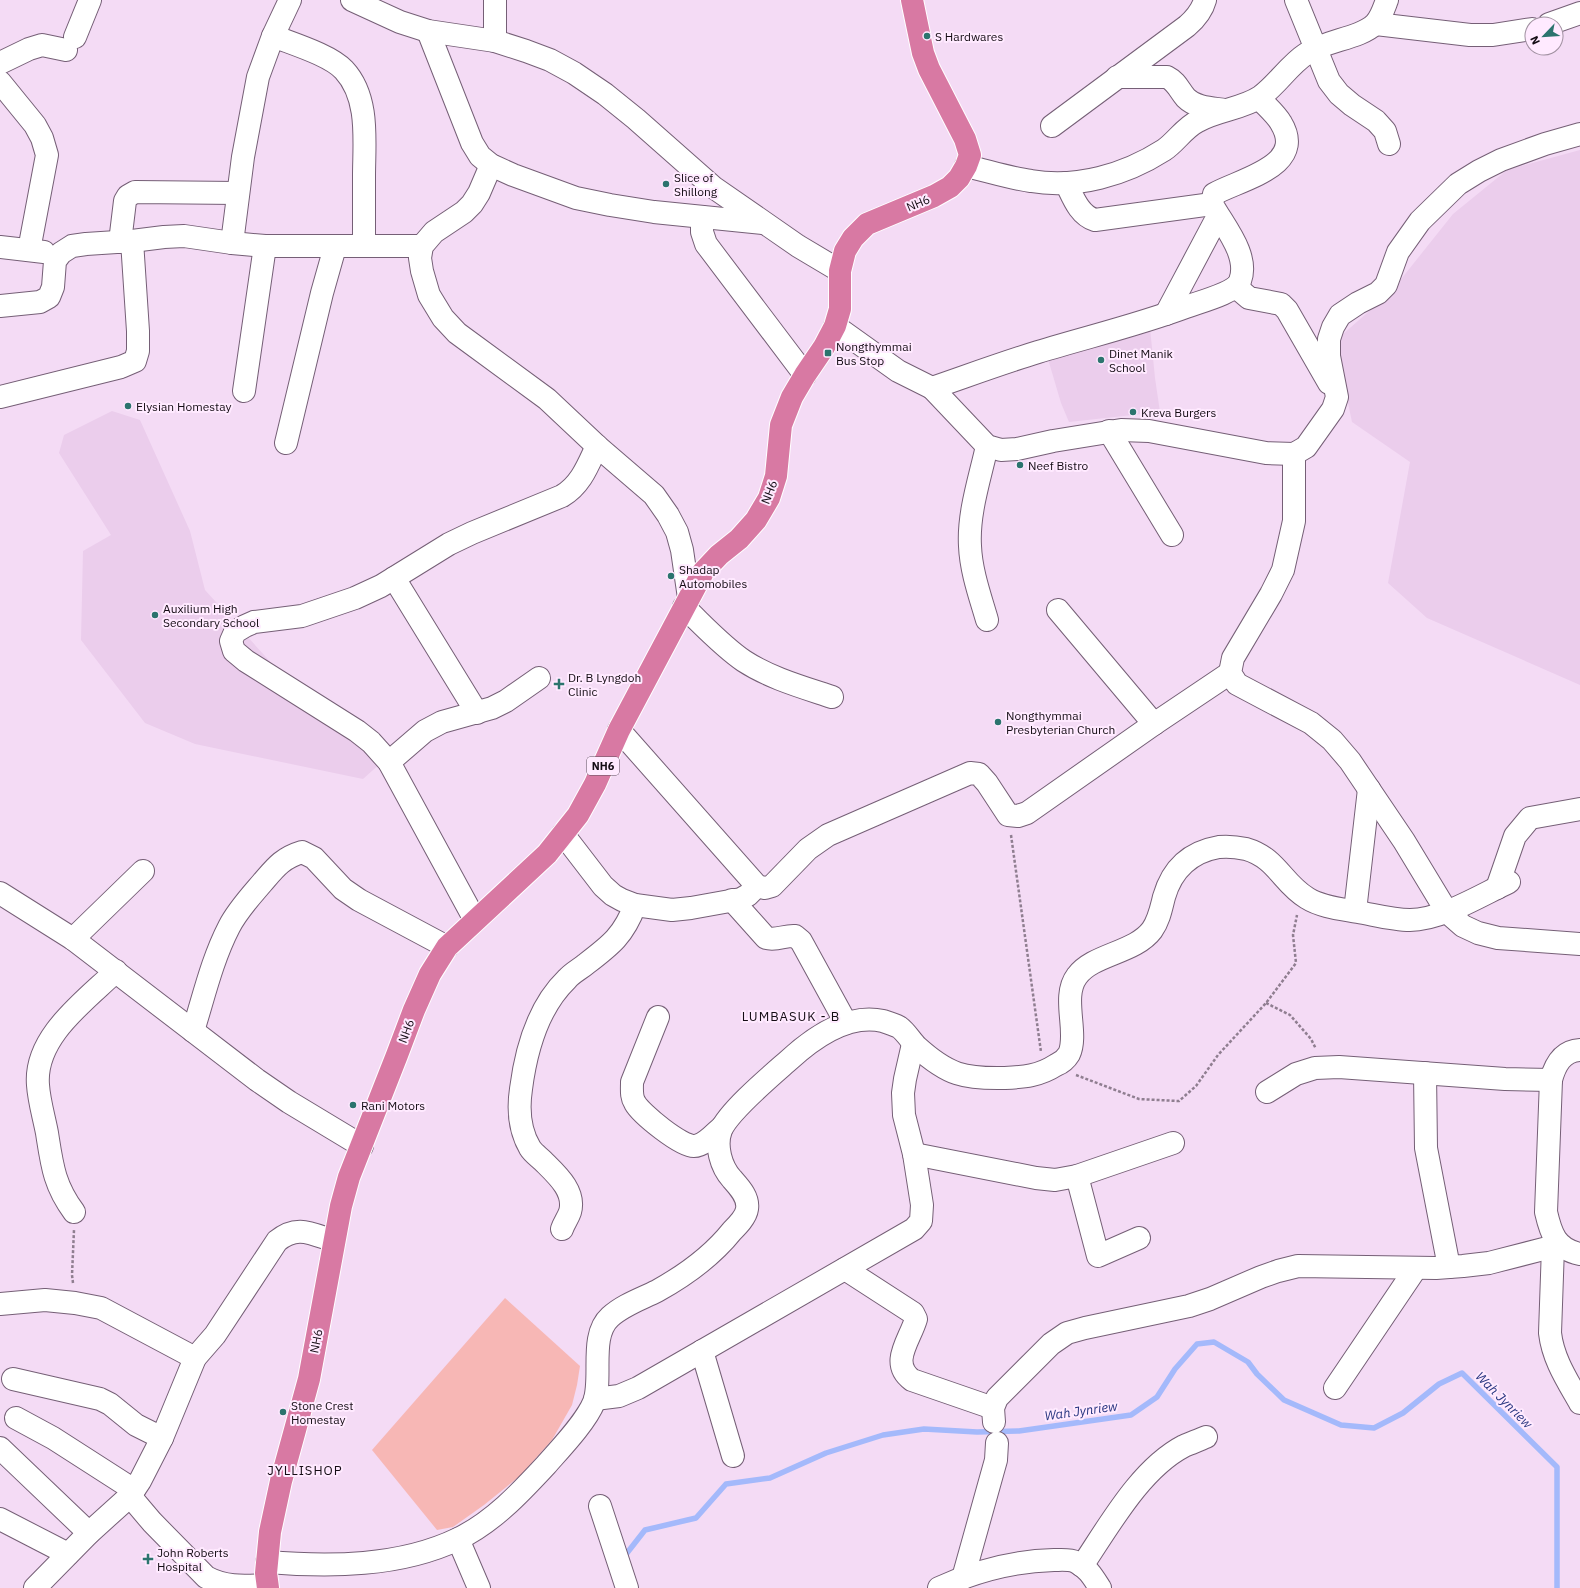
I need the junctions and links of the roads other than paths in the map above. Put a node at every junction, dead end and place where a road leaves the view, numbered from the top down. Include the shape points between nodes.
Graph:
1 (90, 0) edge
2 (290, 0) edge
3 (352, 0) edge
4 (495, 0) edge
5 (912, 0) edge
6 (1205, 0) edge
7 (1296, 0) edge
8 (1387, 0) edge
9 (1580, 13) edge
10 (1564, 18) edge
11 (1376, 24) junction
12 (1524, 30) edge
13 (428, 31) junction
14 (273, 36) junction
15 (495, 41) junction
16 (1316, 47) junction
17 (0, 63) edge
18 (1117, 78) junction
19 (0, 82) edge
20 (1259, 98) junction
21 (1225, 110) junction
22 (1052, 126) dead end
23 (1580, 134) edge
24 (1389, 144) dead end
25 (491, 166) junction
26 (966, 166) junction
27 (1066, 183) junction
28 (238, 193) junction
29 (1215, 210) junction
30 (702, 216) junction
31 (765, 223) junction
32 (126, 241) junction
33 (232, 243) junction
34 (265, 246) junction
35 (364, 246) junction
36 (422, 246) junction
37 (0, 247) edge
38 (335, 247) junction
39 (29, 250) junction
40 (61, 253) junction
41 (840, 271) junction
42 (1236, 287) junction
43 (0, 306) edge
44 (1166, 314) junction
45 (835, 326) junction
46 (805, 375) junction
47 (932, 388) junction
48 (244, 391) dead end
49 (0, 397) edge
50 (1338, 397) junction
51 (1109, 431) junction
52 (286, 443) dead end
53 (597, 446) junction
54 (987, 446) junction
55 (1294, 454) junction
56 (1172, 535) dead end
57 (394, 578) junction
58 (686, 603) junction
59 (1058, 610) dead end
60 (987, 620) dead end
61 (1230, 673) junction
62 (538, 678) dead end
63 (832, 697) dead end
64 (477, 713) junction
65 (1154, 724) junction
66 (619, 730) junction
67 (389, 762) junction
68 (1369, 789) junction
69 (1580, 808) edge
70 (563, 834) junction
71 (143, 870) dead end
72 (757, 886) junction
73 (0, 893) edge
74 (732, 900) junction
75 (635, 905) junction
76 (1355, 911) junction
77 (1447, 912) junction
78 (475, 920) junction
79 (73, 939) junction
80 (1580, 944) edge
81 (446, 947) junction
82 (116, 971) junction
83 (658, 1017) dead end
84 (846, 1023) junction
85 (193, 1031) junction
86 (914, 1044) junction
87 (1580, 1050) edge
88 (1425, 1073) junction
89 (1552, 1080) junction
90 (1267, 1092) dead end
91 (722, 1127) junction
92 (1173, 1143) dead end
93 (362, 1146) junction
94 (914, 1154) junction
95 (1077, 1176) junction
96 (74, 1212) road end
97 (562, 1229) dead end
98 (1139, 1238) dead end
99 (334, 1241) junction
100 (1556, 1246) junction
101 (1580, 1254) edge
102 (1449, 1267) junction
103 (1416, 1268) junction
104 (845, 1269) junction
105 (0, 1304) edge
106 (702, 1351) junction
107 (195, 1358) junction
108 (13, 1379) dead end
109 (1335, 1388) dead end
110 (595, 1399) junction
111 (1580, 1403) edge
112 (16, 1418) dead end
113 (994, 1424) junction
114 (1206, 1437) dead end
115 (162, 1438) junction
116 (0, 1448) edge
117 (733, 1456) dead end
118 (132, 1493) junction
119 (600, 1506) dead end
120 (0, 1519) edge
121 (89, 1533) junction
122 (458, 1539) junction
123 (68, 1554) junction
124 (267, 1562) junction
125 (1082, 1566) junction
126 (964, 1578) junction
127 (268, 1586) edge
128 (35, 1588) edge
129 (479, 1588) edge
130 (627, 1588) edge
131 (939, 1588) edge
132 (1100, 1588) edge

1 - 17 street via 70,44 42,45
2 - 14 street
3 - 13 street via 400,22
4 - 15 street
5 - 26 highway via 929,69 965,139 970,155
6 - 18 street via 1203,7 1187,26
7 - 16 street
8 - 11 street
9 - 10 street
11 - 12 street via 1470,35 1493,35
11 - 16 street via 1365,31
13 - 15 street
13 - 25 street via 472,143 480,156
14 - 28 street via 258,77
14 - 35 street via 330,59 344,70 353,82 364,121
15 - 31 street via 550,60 574,73 636,119 713,187
16 - 20 street via 1305,54
16 - 24 street via 1329,81 1352,105 1376,121 1385,131
18 - 21 street via 1167,77 1174,80 1186,98 1194,104
18 - 22 street
19 - 39 street via 35,125 47,155
20 - 21 street
20 - 29 street via 1281,122 1286,134 1287,149 1270,169 1214,194
21 - 27 street via 1196,121 1164,150 1122,171 1098,179
23 - 50 street via 1501,160 1479,171 1458,184 1420,221 1398,252 1386,285 1378,294 1340,315 1333,327 1329,339 1329,356
25 - 30 street via 576,198 610,205
25 - 36 street via 472,204 434,232
26 - 27 street via 1032,182
26 - 41 highway, NH6 / NH6 via 950,187 867,224 853,238 845,251
27 - 29 street via 1082,212 1095,220
28 - 32 street via 135,192 125,201
28 - 33 street
29 - 42 street via 1234,238 1240,254 1242,273
29 - 44 street
30 - 31 street
30 - 46 street via 702,232 706,244
31 - 41 street
32 - 33 street via 184,236
32 - 40 street via 72,246
32 - 49 street via 138,331 135,361 121,367
33 - 34 street
34 - 38 street
34 - 48 street
35 - 36 street
35 - 38 street
36 - 53 street via 422,271 429,295 443,318 457,333 547,399
37 - 39 street
38 - 52 street
39 - 40 street
40 - 43 street via 55,261 50,297 40,302
41 - 45 highway, NH6 / NH6 via 840,309
42 - 44 street
42 - 50 street via 1249,298 1281,304 1287,310
44 - 47 street via 1036,353
45 - 46 highway, NH6 / NH6
45 - 47 street via 898,371
46 - 58 highway, NH6 / NH6 via 792,397 781,425 776,476 769,498 756,520 703,572
47 - 54 street
50 - 55 street via 1333,409 1306,447
51 - 54 street via 1017,449 1002,450
51 - 55 street via 1149,431 1266,452
51 - 56 street
53 - 57 street via 578,484 571,491 461,538
53 - 58 street via 654,495 668,515 677,532 682,550
54 - 60 street via 972,517 970,546 975,580
55 - 61 street via 1294,521 1283,570 1234,658
57 - 64 street
57 - 67 street via 356,598 327,609 302,616 254,622 235,632 231,641 234,651 357,731
58 - 63 street via 726,647 744,660 764,672
58 - 66 highway, NH6 / NH6
59 - 65 street
61 - 65 street
61 - 68 street via 1237,684 1311,723 1332,740
62 - 64 street via 506,701
64 - 67 street via 442,722 425,731
65 - 72 street via 1018,816 1008,815 979,774 970,773 828,835 808,849 772,886
66 - 70 highway, NH6 / NH6 via 595,784 578,815
66 - 72 street
67 - 78 street
68 - 76 street
68 - 77 street
69 - 77 street via 1530,818 1514,836 1503,885
70 - 75 street via 603,886 613,895
70 - 78 highway, NH6 / NH6 via 547,854
71 - 79 street
72 - 74 street via 748,896
73 - 79 street
74 - 75 street via 672,910
74 - 84 street via 766,938 773,940 795,936 801,942
75 - 97 street via 624,930 557,990 538,1021 527,1059 521,1090 520,1113 523,1133 531,1149 568,1189 571,1200 570,1212
76 - 77 street via 1410,920 1426,919
76 - 86 street via 1310,900 1271,862 1255,852 1235,846 1216,847 1198,854 1174,873 1157,921 1146,937 1101,959 1077,976 1071,990 1070,1052 1059,1064 1028,1077 977,1078 959,1074 939,1065
77 - 80 street via 1462,926 1485,935
78 - 81 highway, NH6 / NH6
79 - 82 street
81 - 85 street via 359,900 343,889 314,858 302,852 289,856 277,865 242,906 229,926 214,962
81 - 93 highway, NH6 / NH6 via 430,974 414,1010
82 - 85 street
82 - 96 street via 61,1024 48,1042 39,1064 38,1084 53,1170 58,1187
83 - 91 street via 632,1082 634,1102 641,1111 689,1146 696,1146
84 - 86 street via 865,1019 882,1020 898,1026
84 - 91 street via 828,1031 794,1056 735,1110
85 - 93 street via 289,1102
86 - 94 street via 903,1093 904,1115
87 - 89 street via 1562,1057 1554,1068
88 - 89 street
88 - 90 street via 1339,1067 1315,1068 1296,1074
88 - 102 street via 1426,1148
89 - 100 street via 1546,1212
91 - 110 street via 719,1142 722,1163 745,1196 748,1209 721,1245 690,1270 606,1320 600,1336
92 - 95 street
93 - 99 highway, NH6 / NH6 via 349,1177
94 - 95 street via 1036,1178 1056,1180
94 - 104 street via 922,1205 921,1221 914,1229
95 - 98 street via 1098,1256
99 - 107 street via 301,1231 285,1234 277,1241 215,1335
99 - 124 highway, NH6 / NH6 via 310,1372 281,1481 270,1532
100 - 101 street
100 - 102 street via 1489,1263
100 - 111 street via 1550,1332 1552,1346 1562,1372
102 - 103 street
103 - 109 street
103 - 113 street via 1298,1266 1261,1277 1189,1306 1067,1333 1051,1344 997,1398
104 - 106 street
104 - 113 street via 913,1312 916,1319 901,1357 902,1368 907,1376
105 - 107 street via 45,1300 75,1302 101,1308
106 - 110 street via 638,1388 619,1396
106 - 117 street
107 - 115 street
108 - 115 street via 100,1399 136,1425
110 - 122 street via 583,1420 516,1497 487,1521
112 - 118 street via 60,1442
113 - 126 street via 996,1460
114 - 125 street via 1184,1446 1155,1466 1131,1494
115 - 118 street
116 - 121 street
118 - 121 street
118 - 127 street via 152,1522 206,1577 216,1583 228,1585
119 - 130 street
120 - 123 street
121 - 123 street
122 - 124 street via 392,1559 353,1564 308,1565
122 - 129 street
123 - 128 street
124 - 127 highway, NH6 / NH6
125 - 126 street via 1074,1561 1037,1560 1014,1563
125 - 132 street via 1090,1571
126 - 131 street

